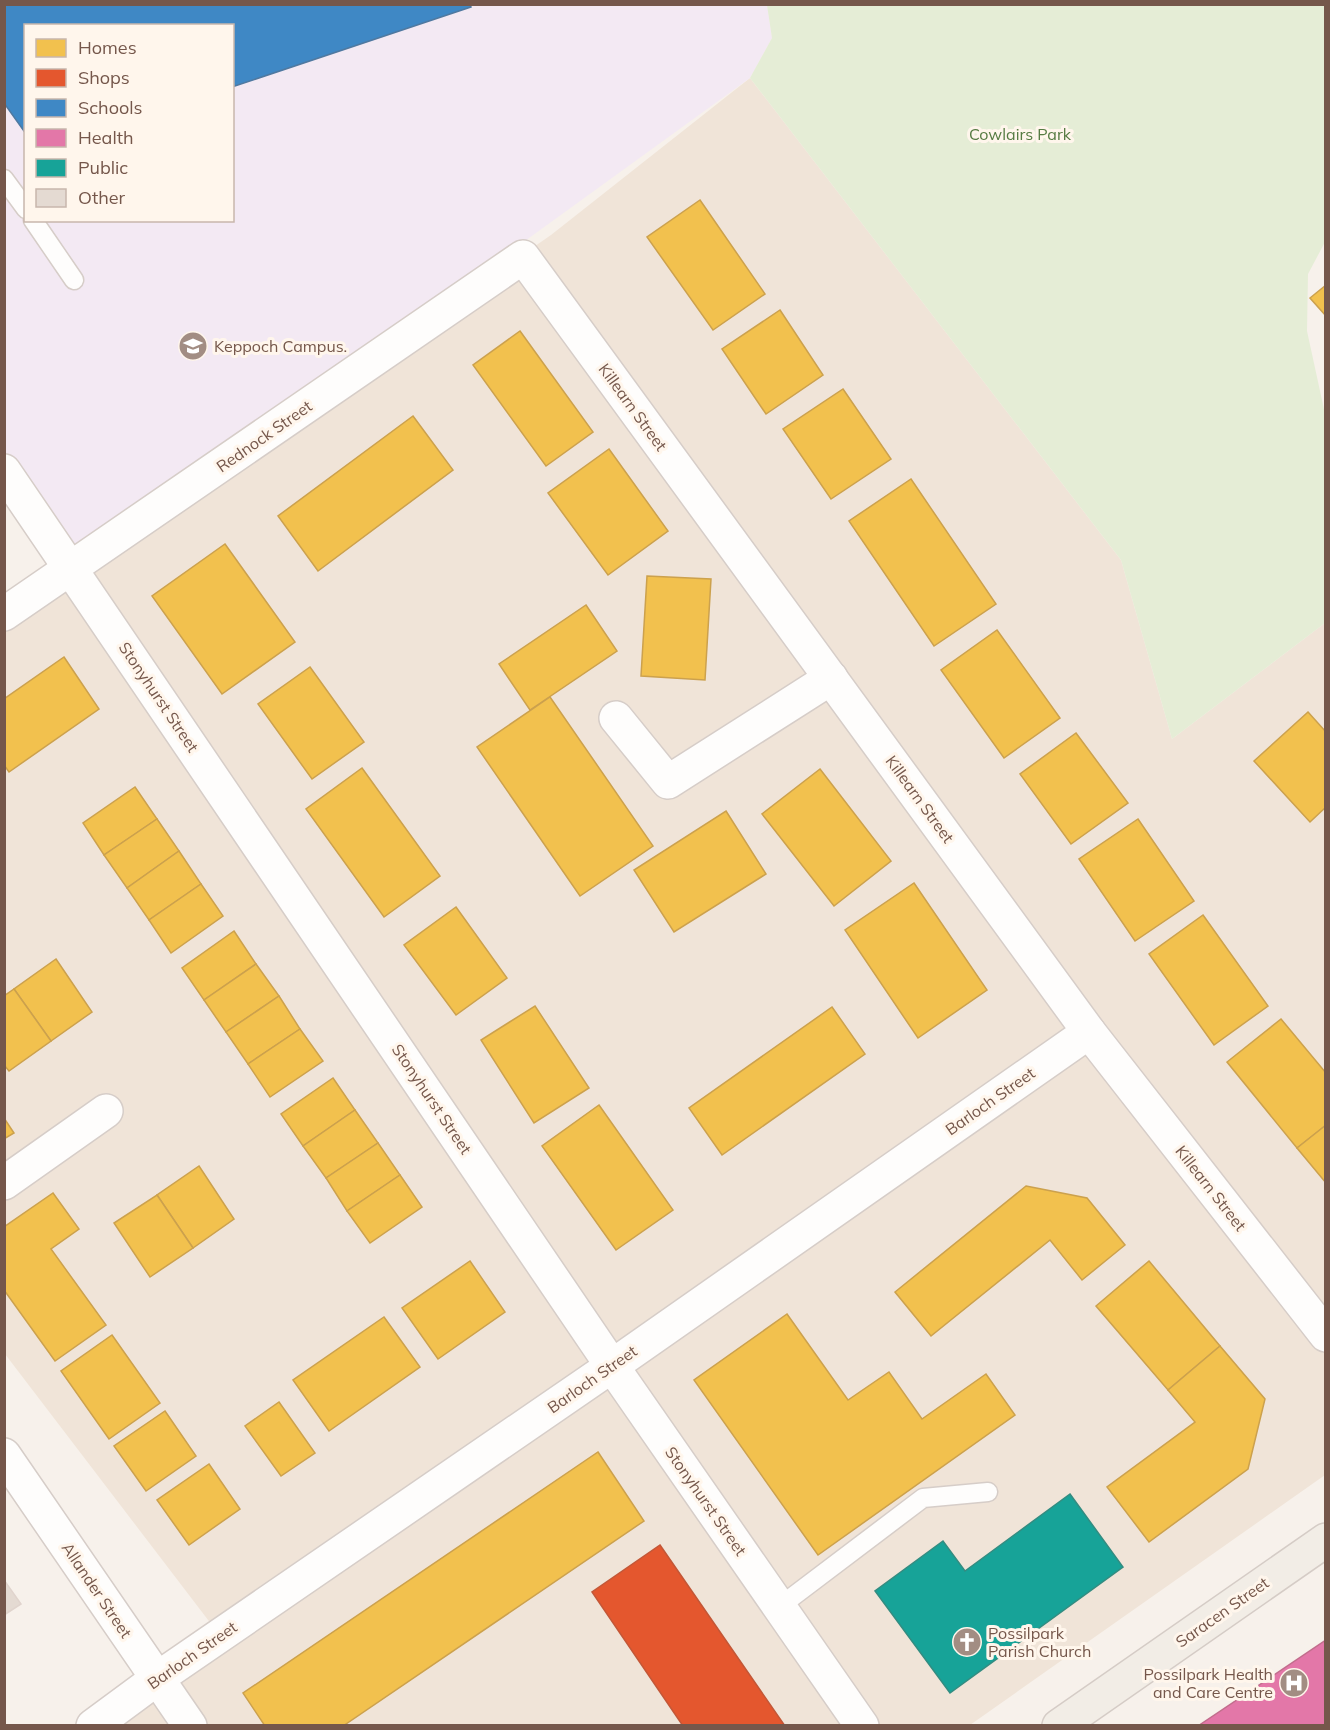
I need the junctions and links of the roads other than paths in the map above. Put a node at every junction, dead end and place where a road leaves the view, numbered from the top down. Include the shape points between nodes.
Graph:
1 (4, 179) edge
2 (24, 206) edge
3 (34, 222) edge
4 (523, 257) joint
5 (74, 280) dead end
6 (4, 471) edge
7 (72, 569) junction
8 (4, 614) edge
9 (831, 678) junction
10 (616, 718) dead end
11 (1089, 1032) junction
12 (106, 1111) dead end
13 (4, 1183) edge
14 (1326, 1335) edge
15 (612, 1366) junction
16 (4, 1455) edge
17 (988, 1492) dead end
18 (1326, 1540) edge
19 (780, 1607) junction
20 (158, 1678) junction
21 (93, 1725) edge
22 (190, 1725) edge
23 (862, 1725) edge
24 (1059, 1725) edge

1 - 2 lane
3 - 5 lane
4 - 7 street, Rednock Street
4 - 9 street, Killearn Street
6 - 7 street, Stonyhurst Street
7 - 8 street, Rednock Street
7 - 15 street, Stonyhurst Street
9 - 10 street via 668,782
9 - 11 street, Killearn Street
11 - 14 street, Killearn Street
11 - 15 street, Barloch Street
12 - 13 street
15 - 19 street, Stonyhurst Street
15 - 20 street, Barloch Street
16 - 20 street, Allander Street
17 - 19 lane via 923,1498
18 - 24 main road, Saracen Street
19 - 23 street, Stonyhurst Street
20 - 21 street, Barloch Street
20 - 22 street, Allander Street

